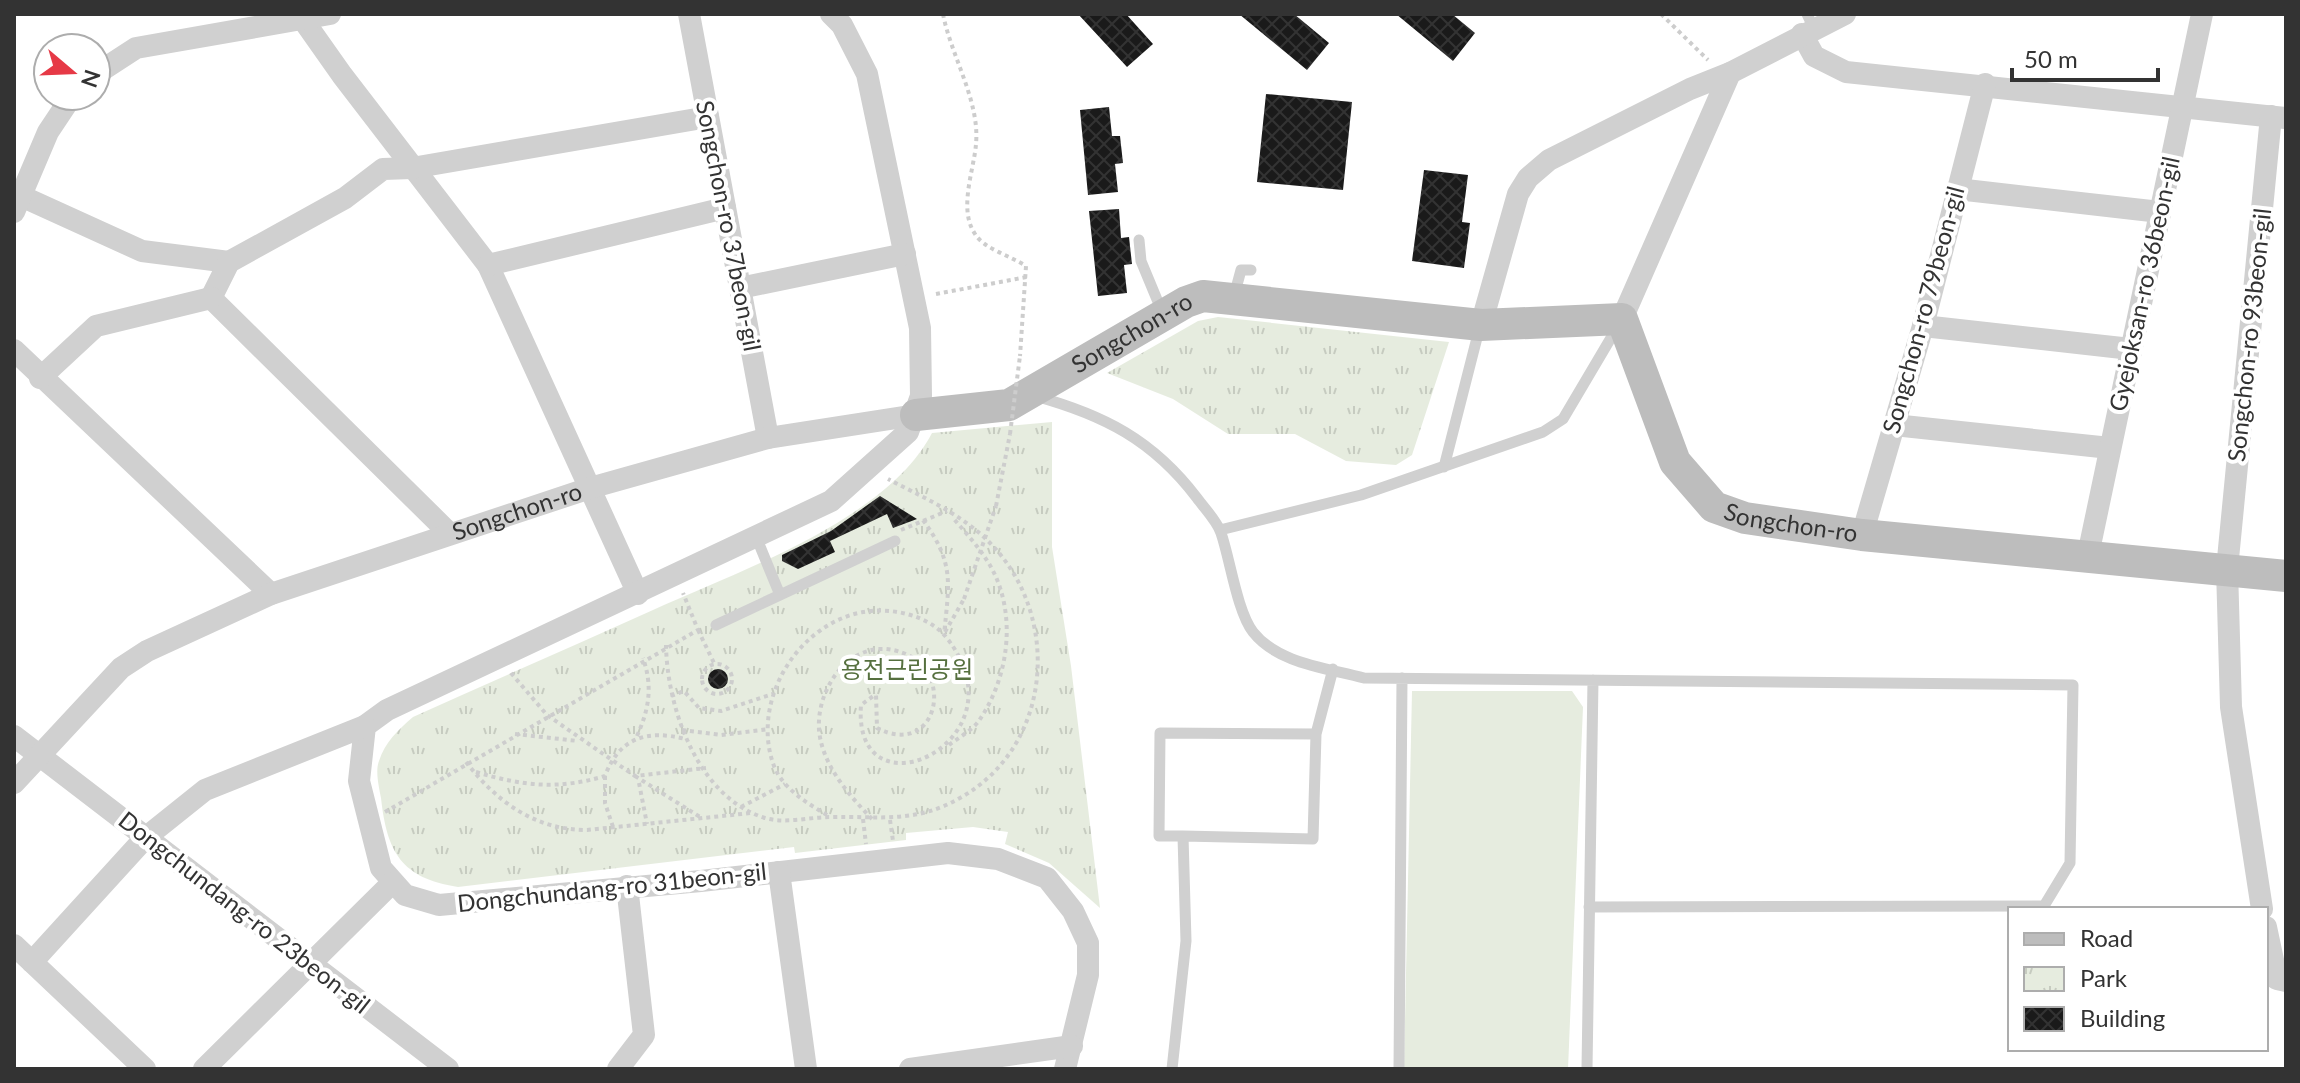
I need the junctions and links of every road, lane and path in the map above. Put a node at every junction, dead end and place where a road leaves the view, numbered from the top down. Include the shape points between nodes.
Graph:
1 (330, 14) edge
2 (689, 14) edge
3 (831, 14) edge
4 (943, 14) edge
5 (1661, 14) edge
6 (1845, 14) edge
7 (2202, 14) edge
8 (301, 16) edge
9 (1807, 26) edge
10 (1709, 61) dead end
11 (112, 64) edge
12 (1730, 73) junction
13 (1985, 84) junction
14 (2183, 106) junction
15 (61, 112) edge
16 (708, 117) junction
17 (2278, 117) edge
18 (412, 168) junction
19 (1957, 189) junction
20 (18, 204) edge
21 (725, 208) junction
22 (2160, 212) junction
23 (1139, 240) dead end
24 (905, 254) junction
25 (229, 262) junction
26 (488, 265) junction
27 (1027, 277) junction
28 (740, 288) junction
29 (936, 294) dead end
30 (211, 298) junction
31 (1163, 314) junction
32 (1622, 319) junction
33 (1481, 325) junction
34 (1923, 326) junction
35 (2131, 349) junction
36 (14, 350) edge
37 (40, 378) junction
38 (1031, 395) junction
39 (916, 415) junction
40 (1894, 425) junction
41 (768, 438) junction
42 (2110, 448) junction
43 (1444, 467) junction
44 (888, 479) dead end
45 (590, 488) junction
46 (947, 510) junction
47 (923, 520) junction
48 (1220, 530) junction
49 (449, 533) junction
50 (898, 535) joint
51 (1862, 535) junction
52 (757, 539) junction
53 (2088, 555) junction
54 (2227, 569) junction
55 (2286, 576) edge
56 (683, 593) dead end
57 (271, 594) junction
58 (638, 594) junction
59 (780, 595) junction
60 (716, 625) dead end
61 (698, 630) junction
62 (944, 635) junction
63 (666, 645) junction
64 (643, 658) junction
65 (714, 664) junction
66 (1333, 669) junction
67 (509, 670) dead end
68 (1402, 678) junction
69 (1593, 680) junction
70 (773, 694) junction
71 (671, 696) junction
72 (547, 715) junction
73 (365, 726) junction
74 (769, 729) junction
75 (682, 730) junction
76 (513, 734) junction
77 (1316, 734) junction
78 (14, 736) edge
79 (637, 736) junction
80 (685, 739) junction
81 (583, 742) junction
82 (943, 749) junction
83 (40, 756) junction
84 (610, 761) junction
85 (466, 762) junction
86 (706, 768) junction
87 (474, 771) junction
88 (605, 776) junction
89 (635, 776) junction
90 (639, 781) junction
91 (14, 783) edge
92 (785, 784) junction
93 (741, 807) junction
94 (752, 813) junction
95 (379, 815) dead end
96 (829, 816) junction
97 (702, 818) junction
98 (863, 819) junction
99 (872, 819) junction
100 (890, 820) junction
101 (647, 824) junction
102 (613, 827) junction
103 (1183, 836) junction
104 (145, 838) junction
105 (893, 845) dead end
106 (866, 847) dead end
107 (779, 872) junction
108 (392, 883) junction
109 (627, 886) junction
110 (1589, 907) junction
111 (2262, 907) edge
112 (2268, 936) edge
113 (14, 945) edge
114 (32, 962) junction
115 (309, 964) junction
116 (2286, 981) edge
117 (1072, 1046) junction
118 (145, 1069) edge
119 (204, 1069) edge
120 (448, 1069) edge
121 (618, 1069) edge
122 (806, 1069) edge
123 (910, 1069) edge
124 (1065, 1069) edge
125 (1172, 1069) edge
126 (1399, 1069) edge
127 (1587, 1069) edge

1 - 8 street
2 - 16 street, Songchon-ro 37beon-gil
3 - 24 street via 867,74
4 - 27 path via 977,143 966,186 973,233 1026,266
5 - 10 path
6 - 9 street
7 - 14 street, Gyejoksan-ro 36beon-gil
8 - 11 street via 136,48
8 - 18 street
9 - 12 street
9 - 13 street via 1814,56 1846,72
12 - 32 street
12 - 33 street via 1549,160 1528,178 1518,194
13 - 14 street
13 - 19 street, Songchon-ro 79beon-gil
14 - 17 street
14 - 22 street, Gyejoksan-ro 36beon-gil
15 - 20 street
16 - 18 street
16 - 21 street, Songchon-ro 37beon-gil
17 - 54 street, Songchon-ro 93beon-gil
18 - 25 street via 383,169 345,198
18 - 26 street
19 - 22 street
19 - 34 street, Songchon-ro 79beon-gil
20 - 25 street via 142,251
21 - 26 street
21 - 28 street, Songchon-ro 37beon-gil
22 - 35 street, Gyejoksan-ro 36beon-gil
23 - 31 lane via 1141,261
24 - 28 street
24 - 39 street via 920,328 921,396
25 - 30 street
26 - 45 street
27 - 29 path
27 - 62 path, bridge via 1010,434 996,506 964,599
28 - 41 street, Songchon-ro 37beon-gil
30 - 37 street via 96,326
30 - 49 street
31 - 33 street, Songchon-ro via 1243,284
31 - 38 street, Songchon-ro
32 - 33 street, Songchon-ro
32 - 43 lane via 1563,419 1543,432
32 - 51 street, Songchon-ro via 1675,462 1714,507 1745,518
33 - 43 lane
34 - 35 street
34 - 40 street, Songchon-ro 79beon-gil
35 - 42 street, Gyejoksan-ro 36beon-gil
36 - 37 street
37 - 57 street
38 - 39 street, Songchon-ro via 1009,405
38 - 48 lane via 1084,410 1131,435 1169,465
39 - 41 street, Songchon-ro
39 - 52 street via 900,441 831,501
40 - 42 street
40 - 51 street, Songchon-ro 79beon-gil
41 - 45 street, Songchon-ro
42 - 53 street, Gyejoksan-ro 36beon-gil
43 - 48 lane via 1361,495
44 - 46 path
45 - 49 street, Songchon-ro
45 - 58 street
46 - 47 path
46 - 82 path via 989,564 1001,592 1006,626 997,689 976,725
46 - 100 path via 989,542 1013,571 1032,608 1038,669 1032,704 1014,744 977,786 933,809
47 - 50 path
47 - 62 path via 943,549 949,582
48 - 66 lane via 1253,631 1285,657
49 - 57 street, Songchon-ro
50 - 59 lane
51 - 53 street, Songchon-ro
52 - 58 street
52 - 59 lane
53 - 54 street, Songchon-ro
54 - 55 street, Songchon-ro
54 - 111 street via 2231,707
56 - 61 path
57 - 83 street, Songchon-ro via 121,668
58 - 73 street via 387,710
59 - 60 lane
61 - 63 path
61 - 65 path
62 - 70 path via 922,618 892,611 841,618 813,635 787,663
62 - 82 path via 962,659 967,704
63 - 64 path
63 - 71 path
64 - 72 path
64 - 79 path via 649,705
65 - 65 path via 705,669 702,684 718,695 727,690 732,677 724,665
66 - 68 lane via 1364,678
66 - 77 lane
67 - 72 path
68 - 69 lane
68 - 126 lane
69 - 110 lane
69 - 110 lane via 2073,685 2073,700 2070,863 2044,906
70 - 71 path via 721,711 699,708 684,691
70 - 74 path
71 - 75 path
72 - 76 path
72 - 81 path
73 - 104 street via 205,790
73 - 108 street via 359,781 381,868
74 - 75 path via 721,735
74 - 92 path via 775,767
75 - 80 path
76 - 81 path
76 - 85 path
77 - 103 lane via 1313,839
77 - 103 lane via 1160,733 1159,836
78 - 83 street, Dongchundang-ro 23beon-gil
79 - 80 path
79 - 84 path
80 - 86 path
81 - 84 path
82 - 99 path via 930,758 899,763 879,756 863,732 861,705 876,694 877,728 911,735 927,724 934,688 925,669 909,656 872,650 833,673 821,710 824,752
83 - 91 street, Songchon-ro
83 - 104 street, Dongchundang-ro 23beon-gil
84 - 88 path
84 - 89 path
85 - 87 path
85 - 95 path
86 - 89 path
86 - 93 path
87 - 88 path via 542,788
87 - 102 path via 514,810 548,825 571,830
88 - 102 path via 605,803
89 - 90 path
90 - 97 path
90 - 101 path
92 - 93 path
92 - 96 path
93 - 94 path
94 - 96 path via 768,819
94 - 97 path
96 - 98 path
97 - 101 path
98 - 99 path
98 - 106 path
99 - 100 path
100 - 105 path
101 - 102 path
103 - 125 lane via 1186,941
104 - 114 street
104 - 115 street, Dongchundang-ro 23beon-gil
107 - 109 street, Dongchundang-ro 31beon-gil
107 - 117 street, Dongchundang-ro 31beon-gil via 948,853 998,859 1047,878 1073,911 1088,943 1088,975
107 - 122 street
108 - 109 street, Dongchundang-ro 31beon-gil via 405,895 439,905
108 - 115 street
109 - 121 street via 644,1035
110 - 127 lane
112 - 116 street via 2277,979
113 - 114 street
114 - 118 street
115 - 119 street
115 - 120 street, Dongchundang-ro 23beon-gil
117 - 123 street
117 - 124 street, Dongchundang-ro 31beon-gil

